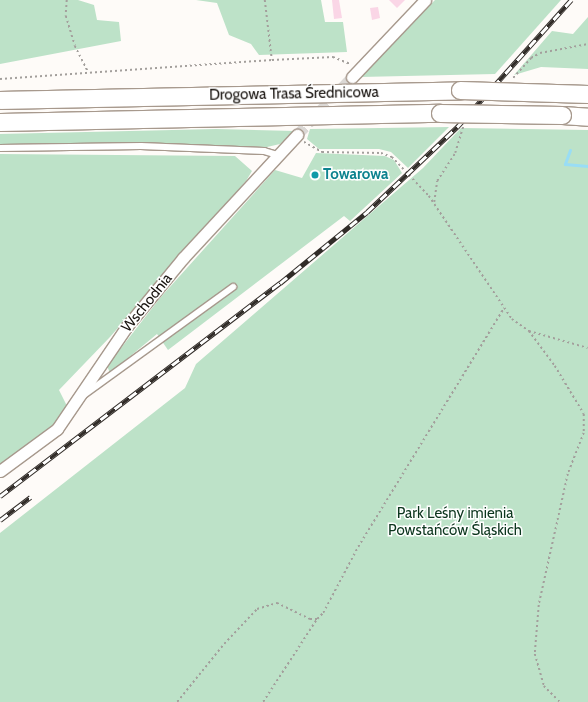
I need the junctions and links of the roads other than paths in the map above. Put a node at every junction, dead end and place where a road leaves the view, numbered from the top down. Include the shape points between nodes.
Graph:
1 (425, 0) edge
2 (355, 74) tunnel mouth
3 (588, 94) edge
4 (0, 100) edge
5 (588, 117) edge
6 (0, 122) edge
7 (297, 135) tunnel mouth
8 (0, 148) edge
9 (278, 155) junction
10 (233, 287) dead end
11 (82, 397) junction
12 (0, 471) edge

1 - 2 street
3 - 4 main road, Drogowa Trasa Średnicowa, bridge via 460,90
5 - 6 main road, Drogowa Trasa Średnicowa, bridge via 440,113
7 - 9 street, Wschodnia
8 - 9 lane via 141,146 264,150
9 - 11 street, Wschodnia via 183,258 127,326
10 - 11 lane
11 - 12 street, Wschodnia via 57,429

